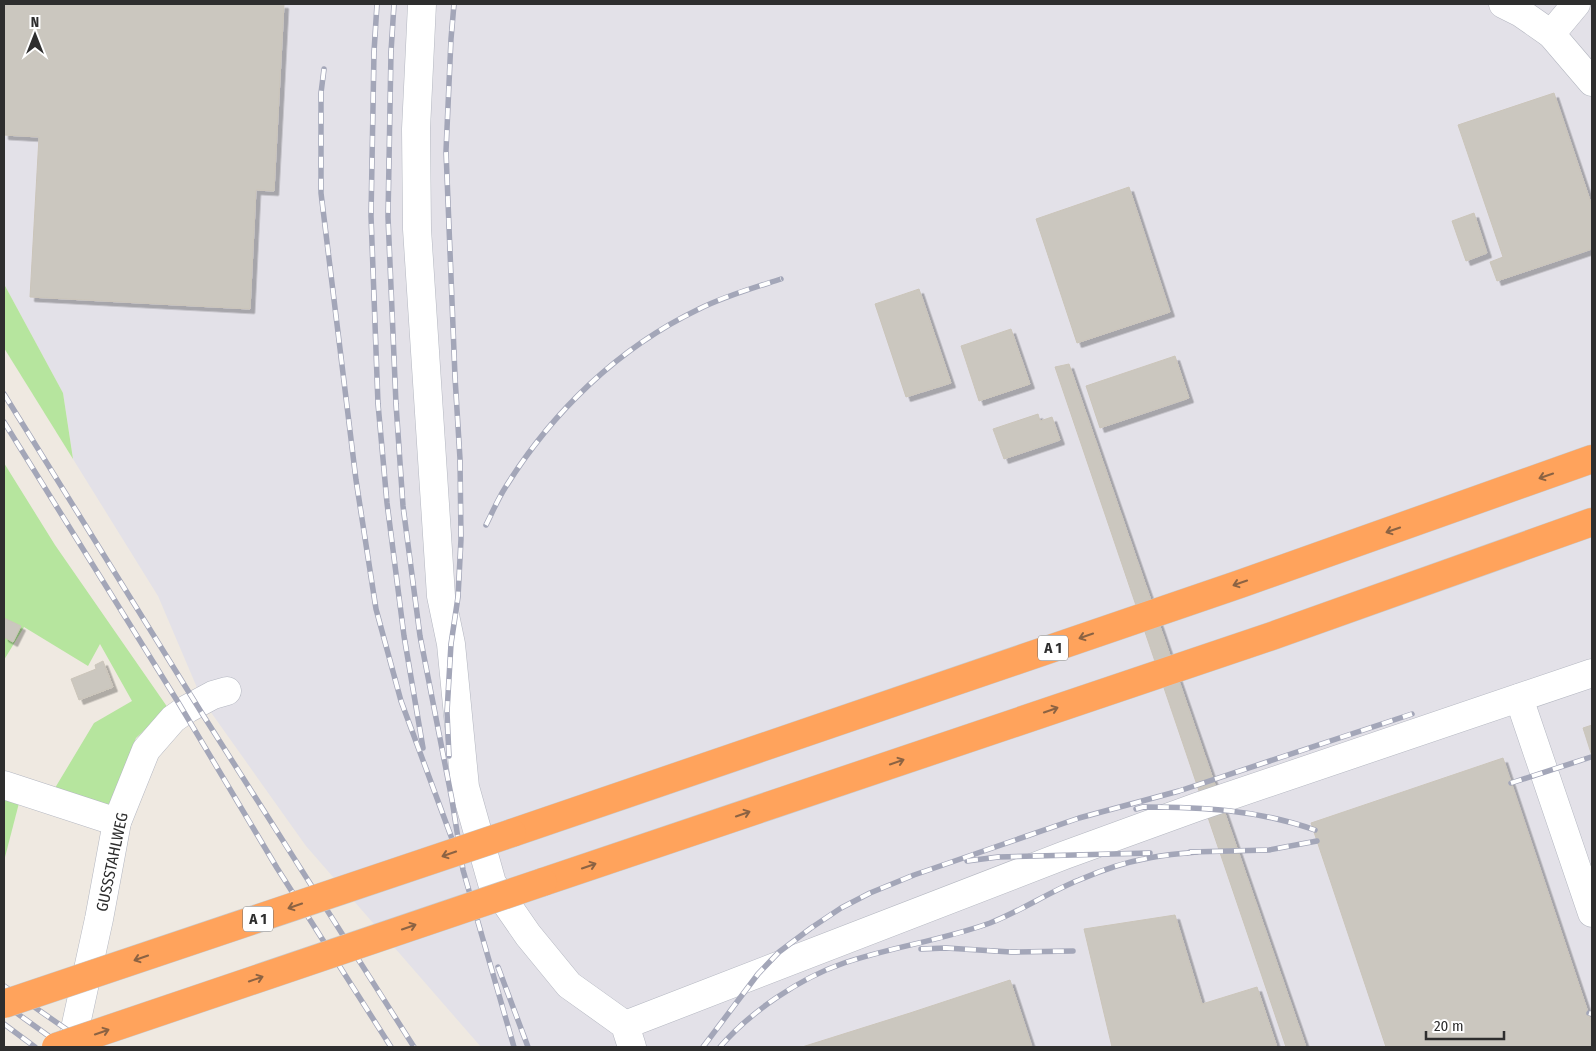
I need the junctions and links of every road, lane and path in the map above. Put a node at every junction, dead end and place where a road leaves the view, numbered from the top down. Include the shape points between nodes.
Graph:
1 (422, 4) edge
2 (1503, 4) edge
3 (1576, 4) edge
4 (1551, 34) junction
5 (1592, 82) edge
6 (1592, 459) edge
7 (1592, 522) edge
8 (1592, 673) edge
9 (227, 691) dead end
10 (1519, 698) junction
11 (4, 785) edge
12 (117, 822) junction
13 (1592, 913) edge
14 (4, 1004) edge
15 (629, 1036) edge
16 (56, 1047) edge
17 (71, 1047) edge

1 - 15 street via 416,129 417,230 440,596 451,644 465,787 492,883 528,935 569,985
2 - 4 street
3 - 4 street
4 - 5 street
6 -> 14 highway, A 1, bridge via 1240,584
16 -> 7 highway, bridge via 1272,636
8 - 10 street
9 - 12 street, GUSSSTAHLWEG via 187,708 146,750
10 - 13 street
10 - 15 street via 1065,855
11 - 12 street
12 - 17 street, GUSSSTAHLWEG

